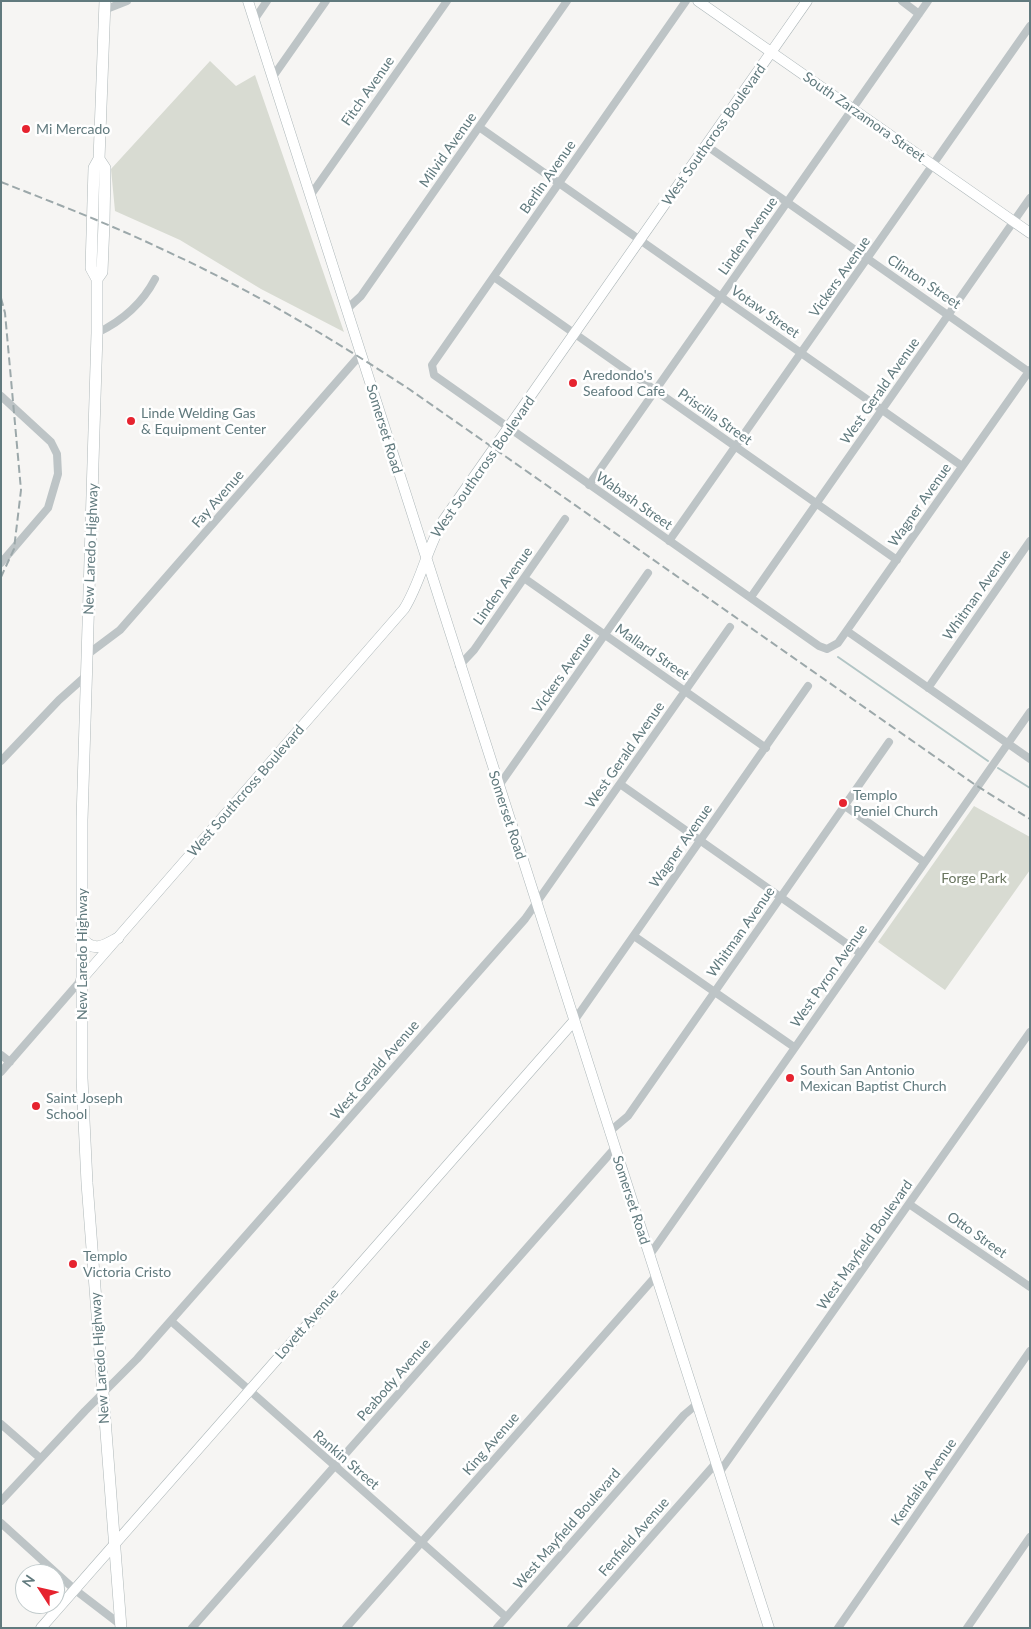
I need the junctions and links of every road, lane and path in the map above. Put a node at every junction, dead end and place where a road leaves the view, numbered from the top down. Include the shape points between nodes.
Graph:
1 (127, 1) edge
2 (248, 1) edge
3 (267, 1) edge
4 (326, 1) edge
5 (447, 1) edge
6 (567, 1) edge
7 (686, 1) edge
8 (698, 1) edge
9 (807, 1) edge
10 (902, 1) edge
11 (928, 1) edge
12 (104, 6) edge
13 (919, 14) junction
14 (254, 20) junction
15 (1030, 26) edge
16 (773, 52) junction
17 (272, 78) junction
18 (852, 108) junction
19 (479, 127) junction
20 (707, 146) junction
21 (932, 165) junction
22 (559, 183) junction
23 (310, 196) junction
24 (1030, 198) edge
25 (787, 202) junction
26 (1014, 222) junction
27 (1030, 233) edge
28 (640, 240) junction
29 (868, 259) junction
30 (494, 277) junction
31 (155, 279) dead end
32 (721, 297) junction
33 (346, 310) junction
34 (949, 314) junction
35 (97, 333) junction
36 (575, 334) junction
37 (361, 354) junction
38 (802, 354) junction
39 (432, 368) joint
40 (1029, 371) edge
41 (655, 390) junction
42 (4, 399) edge
43 (1, 408) edge
44 (882, 410) junction
45 (509, 429) junction
46 (736, 447) junction
47 (962, 466) junction
48 (589, 485) junction
49 (816, 504) junction
50 (565, 519) dead end
51 (669, 541) junction
52 (1030, 541) edge
53 (425, 558) junction
54 (896, 560) junction
55 (1, 563) edge
56 (648, 574) dead end
57 (524, 578) junction
58 (751, 598) junction
59 (730, 627) dead end
60 (847, 631) junction
61 (605, 634) junction
62 (827, 649) joint
63 (88, 654) junction
64 (460, 666) junction
65 (87, 675) junction
66 (808, 686) dead end
67 (928, 688) junction
68 (686, 691) junction
69 (1030, 712) edge
70 (889, 742) dead end
71 (1008, 743) junction
72 (766, 748) junction
73 (1030, 759) edge
74 (1, 761) edge
75 (620, 784) junction
76 (498, 787) junction
77 (845, 806) junction
78 (700, 841) junction
79 (924, 862) junction
80 (781, 898) junction
81 (536, 903) junction
82 (634, 936) junction
83 (82, 938) junction
84 (118, 938) junction
85 (860, 953) junction
86 (81, 980) junction
87 (715, 992) junction
88 (574, 1021) junction
89 (1030, 1032) edge
90 (794, 1047) junction
91 (1, 1055) edge
92 (10, 1062) junction
93 (1, 1072) edge
94 (610, 1132) junction
95 (614, 1148) junction
96 (909, 1204) junction
97 (649, 1256) junction
98 (656, 1276) junction
99 (1030, 1287) edge
100 (170, 1321) junction
101 (1030, 1352) edge
102 (249, 1391) junction
103 (103, 1394) junction
104 (697, 1404) junction
105 (1, 1424) edge
106 (40, 1458) junction
107 (716, 1462) junction
108 (335, 1466) junction
109 (719, 1473) junction
110 (1, 1501) edge
111 (1, 1523) edge
112 (1030, 1537) edge
113 (421, 1542) junction
114 (115, 1543) junction
115 (74, 1589) junction
116 (506, 1617) junction
117 (121, 1626) edge
118 (40, 1628) edge
119 (192, 1628) edge
120 (346, 1628) edge
121 (497, 1628) edge
122 (571, 1628) edge
123 (769, 1628) edge
124 (838, 1628) edge
125 (967, 1628) edge

1 - 12 street
2 - 14 main road, Somerset Road
3 - 14 street
4 - 17 street
5 - 23 street, Fitch Avenue
6 - 19 street, Milvid Avenue
7 - 22 street, Berlin Avenue
8 - 16 main road, South Zarzamora Street
9 - 16 main road, West Southcross Boulevard
10 - 13 street
11 - 13 street, Linden Avenue
12 - 35 main road, New Laredo Highway via 100,159 94,168 91,268 97,279
13 - 18 street, Linden Avenue
14 - 17 main road, Somerset Road
15 - 21 street, Vickers Avenue
16 - 18 main road, South Zarzamora Street
16 - 20 main road, West Southcross Boulevard
17 - 23 main road, Somerset Road
18 - 21 main road, South Zarzamora Street
18 - 25 street, Linden Avenue
19 - 22 street, Votaw Street
19 - 33 street, Milvid Avenue via 361,296
20 - 25 street, Clinton Street
20 - 28 main road, West Southcross Boulevard
21 - 26 main road, South Zarzamora Street
21 - 29 street, Vickers Avenue
22 - 28 street, Votaw Street
22 - 30 street, Berlin Avenue
23 - 33 main road, Somerset Road
24 - 26 street, West Gerald Avenue
25 - 29 street, Clinton Street
25 - 32 street, Linden Avenue
26 - 27 main road, South Zarzamora Street
26 - 34 street, West Gerald Avenue
28 - 32 street, Votaw Street
28 - 36 main road, West Southcross Boulevard
29 - 34 street, Clinton Street
29 - 38 street, Vickers Avenue
30 - 36 street, Priscilla Street
30 - 39 street, Berlin Avenue
31 - 35 street via 146,295 130,311 116,324
32 - 38 street, Votaw Street
32 - 41 street, Linden Avenue
33 - 37 main road, Somerset Road
34 - 40 street, Clinton Street
34 - 44 street, West Gerald Avenue
35 - 63 main road, New Laredo Highway
36 - 41 street, Priscilla Street
36 - 45 main road, West Southcross Boulevard
37 - 53 main road, Somerset Road
37 - 63 street, Fay Avenue via 120,630
38 - 44 street, Votaw Street
38 - 46 street, Vickers Avenue
39 - 45 street, Wabash Street via 436,378
40 - 47 street, Wagner Avenue
41 - 46 street, Priscilla Street
41 - 48 street, Linden Avenue
42 - 43 street
42 - 55 street via 42,432 55,448 58,474 48,508
44 - 47 street, Votaw Street
44 - 49 street, West Gerald Avenue
45 - 48 street, Wabash Street
45 - 53 main road, West Southcross Boulevard via 444,521
46 - 49 street, Priscilla Street
46 - 51 street, Vickers Avenue
47 - 54 street, Wagner Avenue
48 - 51 street, Wabash Street
49 - 54 street, Priscilla Street
49 - 58 street, West Gerald Avenue
50 - 57 street, Linden Avenue
51 - 58 street, Wabash Street
52 - 67 street, Whitman Avenue
53 - 64 main road, Somerset Road
53 - 84 main road, West Southcross Boulevard via 415,589 396,619
54 - 60 street, Wagner Avenue
56 - 61 street, Vickers Avenue
57 - 61 street, Mallard Street
57 - 64 street, Linden Avenue
58 - 62 street, Wabash Street
59 - 68 street, West Gerald Avenue
60 - 62 street, Wagner Avenue via 838,643
60 - 67 street
61 - 68 street, Mallard Street
61 - 76 street, Vickers Avenue
63 - 65 main road, New Laredo Highway
64 - 76 main road, Somerset Road
65 - 74 street
65 - 83 main road, New Laredo Highway
66 - 72 street, Wagner Avenue
67 - 71 street
68 - 72 street, Mallard Street
68 - 75 street, West Gerald Avenue
69 - 71 street, West Pyron Avenue
70 - 77 street, Whitman Avenue
71 - 73 street
71 - 79 street, West Pyron Avenue
72 - 78 street, Wagner Avenue
75 - 78 street
75 - 81 street, West Gerald Avenue
76 - 81 main road, Somerset Road
77 - 79 street
77 - 80 street, Whitman Avenue
78 - 80 street
78 - 82 street, Wagner Avenue
79 - 85 street, West Pyron Avenue
80 - 85 street
80 - 87 street, Whitman Avenue
81 - 88 main road, Somerset Road
81 - 100 street, West Gerald Avenue
82 - 87 street
82 - 88 street, Wagner Avenue
83 - 84 main road via 87,945 96,948
83 - 86 main road, New Laredo Highway
84 - 86 main road, West Southcross Boulevard
85 - 90 street, West Pyron Avenue
86 - 92 street, West Southcross Boulevard
86 - 103 main road, New Laredo Highway via 87,1182
87 - 90 street
87 - 94 street, Whitman Avenue via 628,1116
88 - 94 main road, Somerset Road
88 - 102 main road, Lovett Avenue
89 - 96 street, West Mayfield Boulevard
90 - 97 street, West Pyron Avenue
91 - 92 street
92 - 93 street, West Southcross Boulevard
94 - 95 main road, Somerset Road
95 - 97 main road, Somerset Road
95 - 108 street, Peabody Avenue
96 - 99 street, Otto Street
96 - 109 street, West Mayfield Boulevard
97 - 98 main road, Somerset Road
98 - 104 main road, Somerset Road
98 - 113 street, King Avenue
100 - 102 street, Rankin Street
100 - 103 street, West Gerald Avenue
101 - 124 street, Kendalia Avenue
102 - 108 street, Rankin Street
102 - 114 main road, Lovett Avenue
103 - 106 street, West Gerald Avenue
103 - 114 main road, New Laredo Highway
104 - 107 main road, Somerset Road
104 - 116 street, West Mayfield Boulevard
105 - 106 street
106 - 110 street, West Gerald Avenue
107 - 109 main road, Somerset Road
107 - 122 street, Fenfield Avenue
108 - 113 street, Rankin Street
108 - 119 street, Peabody Avenue
109 - 123 main road, Somerset Road
111 - 115 street
112 - 125 street
113 - 116 street, Rankin Street
113 - 120 street, King Avenue
114 - 115 main road, Lovett Avenue
114 - 117 main road, New Laredo Highway
115 - 117 street
115 - 118 main road, Lovett Avenue
116 - 121 street, West Mayfield Boulevard

